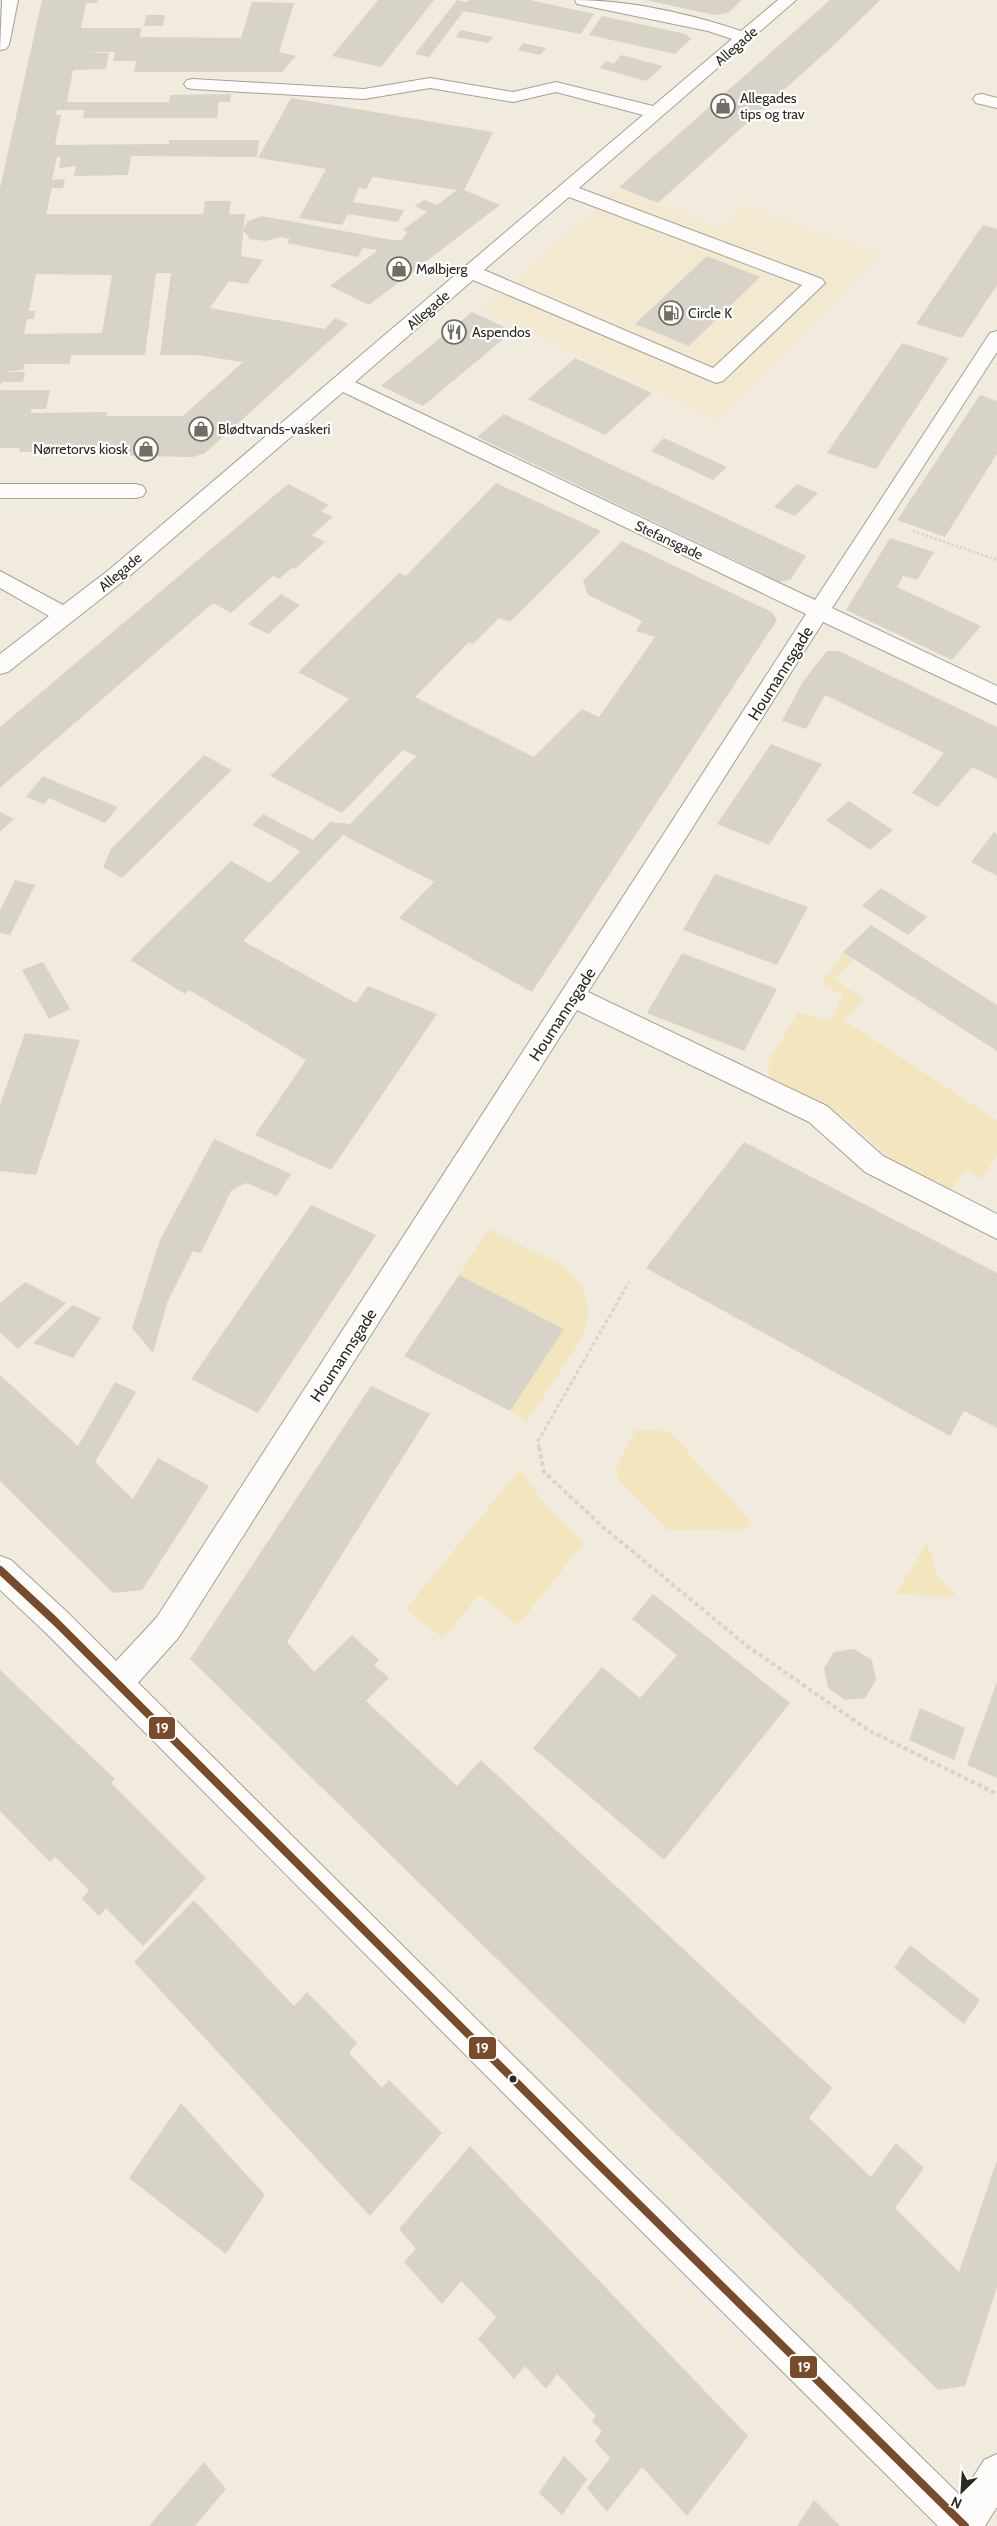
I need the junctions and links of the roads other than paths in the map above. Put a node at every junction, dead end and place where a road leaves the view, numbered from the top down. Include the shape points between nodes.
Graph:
1 (10, 0) edge
2 (583, 0) edge
3 (788, 0) edge
4 (745, 38) junction
5 (0, 45) edge
6 (193, 84) dead end
7 (658, 112) junction
8 (567, 190) junction
9 (472, 272) junction
10 (997, 337) edge
11 (989, 365) edge
12 (342, 384) junction
13 (0, 491) edge
14 (136, 491) dead end
15 (0, 578) edge
16 (819, 611) junction
17 (65, 616) junction
18 (0, 666) edge
19 (997, 696) edge
20 (573, 996) junction
21 (997, 1227) edge
22 (0, 1570) edge
23 (117, 1683) junction
24 (997, 2473) edge
25 (965, 2525) edge

1 - 5 street
2 - 4 street via 712,27
3 - 4 street, Allegade
4 - 7 street, Allegade
6 - 7 street via 364,94 430,83 512,97 556,87
7 - 8 street, Allegade
8 - 9 street, Allegade
8 - 9 street via 815,284 716,377
9 - 12 street, Allegade
10 - 11 street, Houmannsgade
11 - 16 street, Houmannsgade
12 - 16 street, Stefansgade
12 - 17 street, Allegade
13 - 14 street
15 - 17 street
16 - 19 street, Stefansgade
16 - 20 street, Houmannsgade
17 - 18 street, Allegade
20 - 21 street via 818,1114 874,1164
20 - 23 street, Houmannsgade via 168,1627
22 - 23 street
23 - 25 street via 589,2156
24 - 25 street

